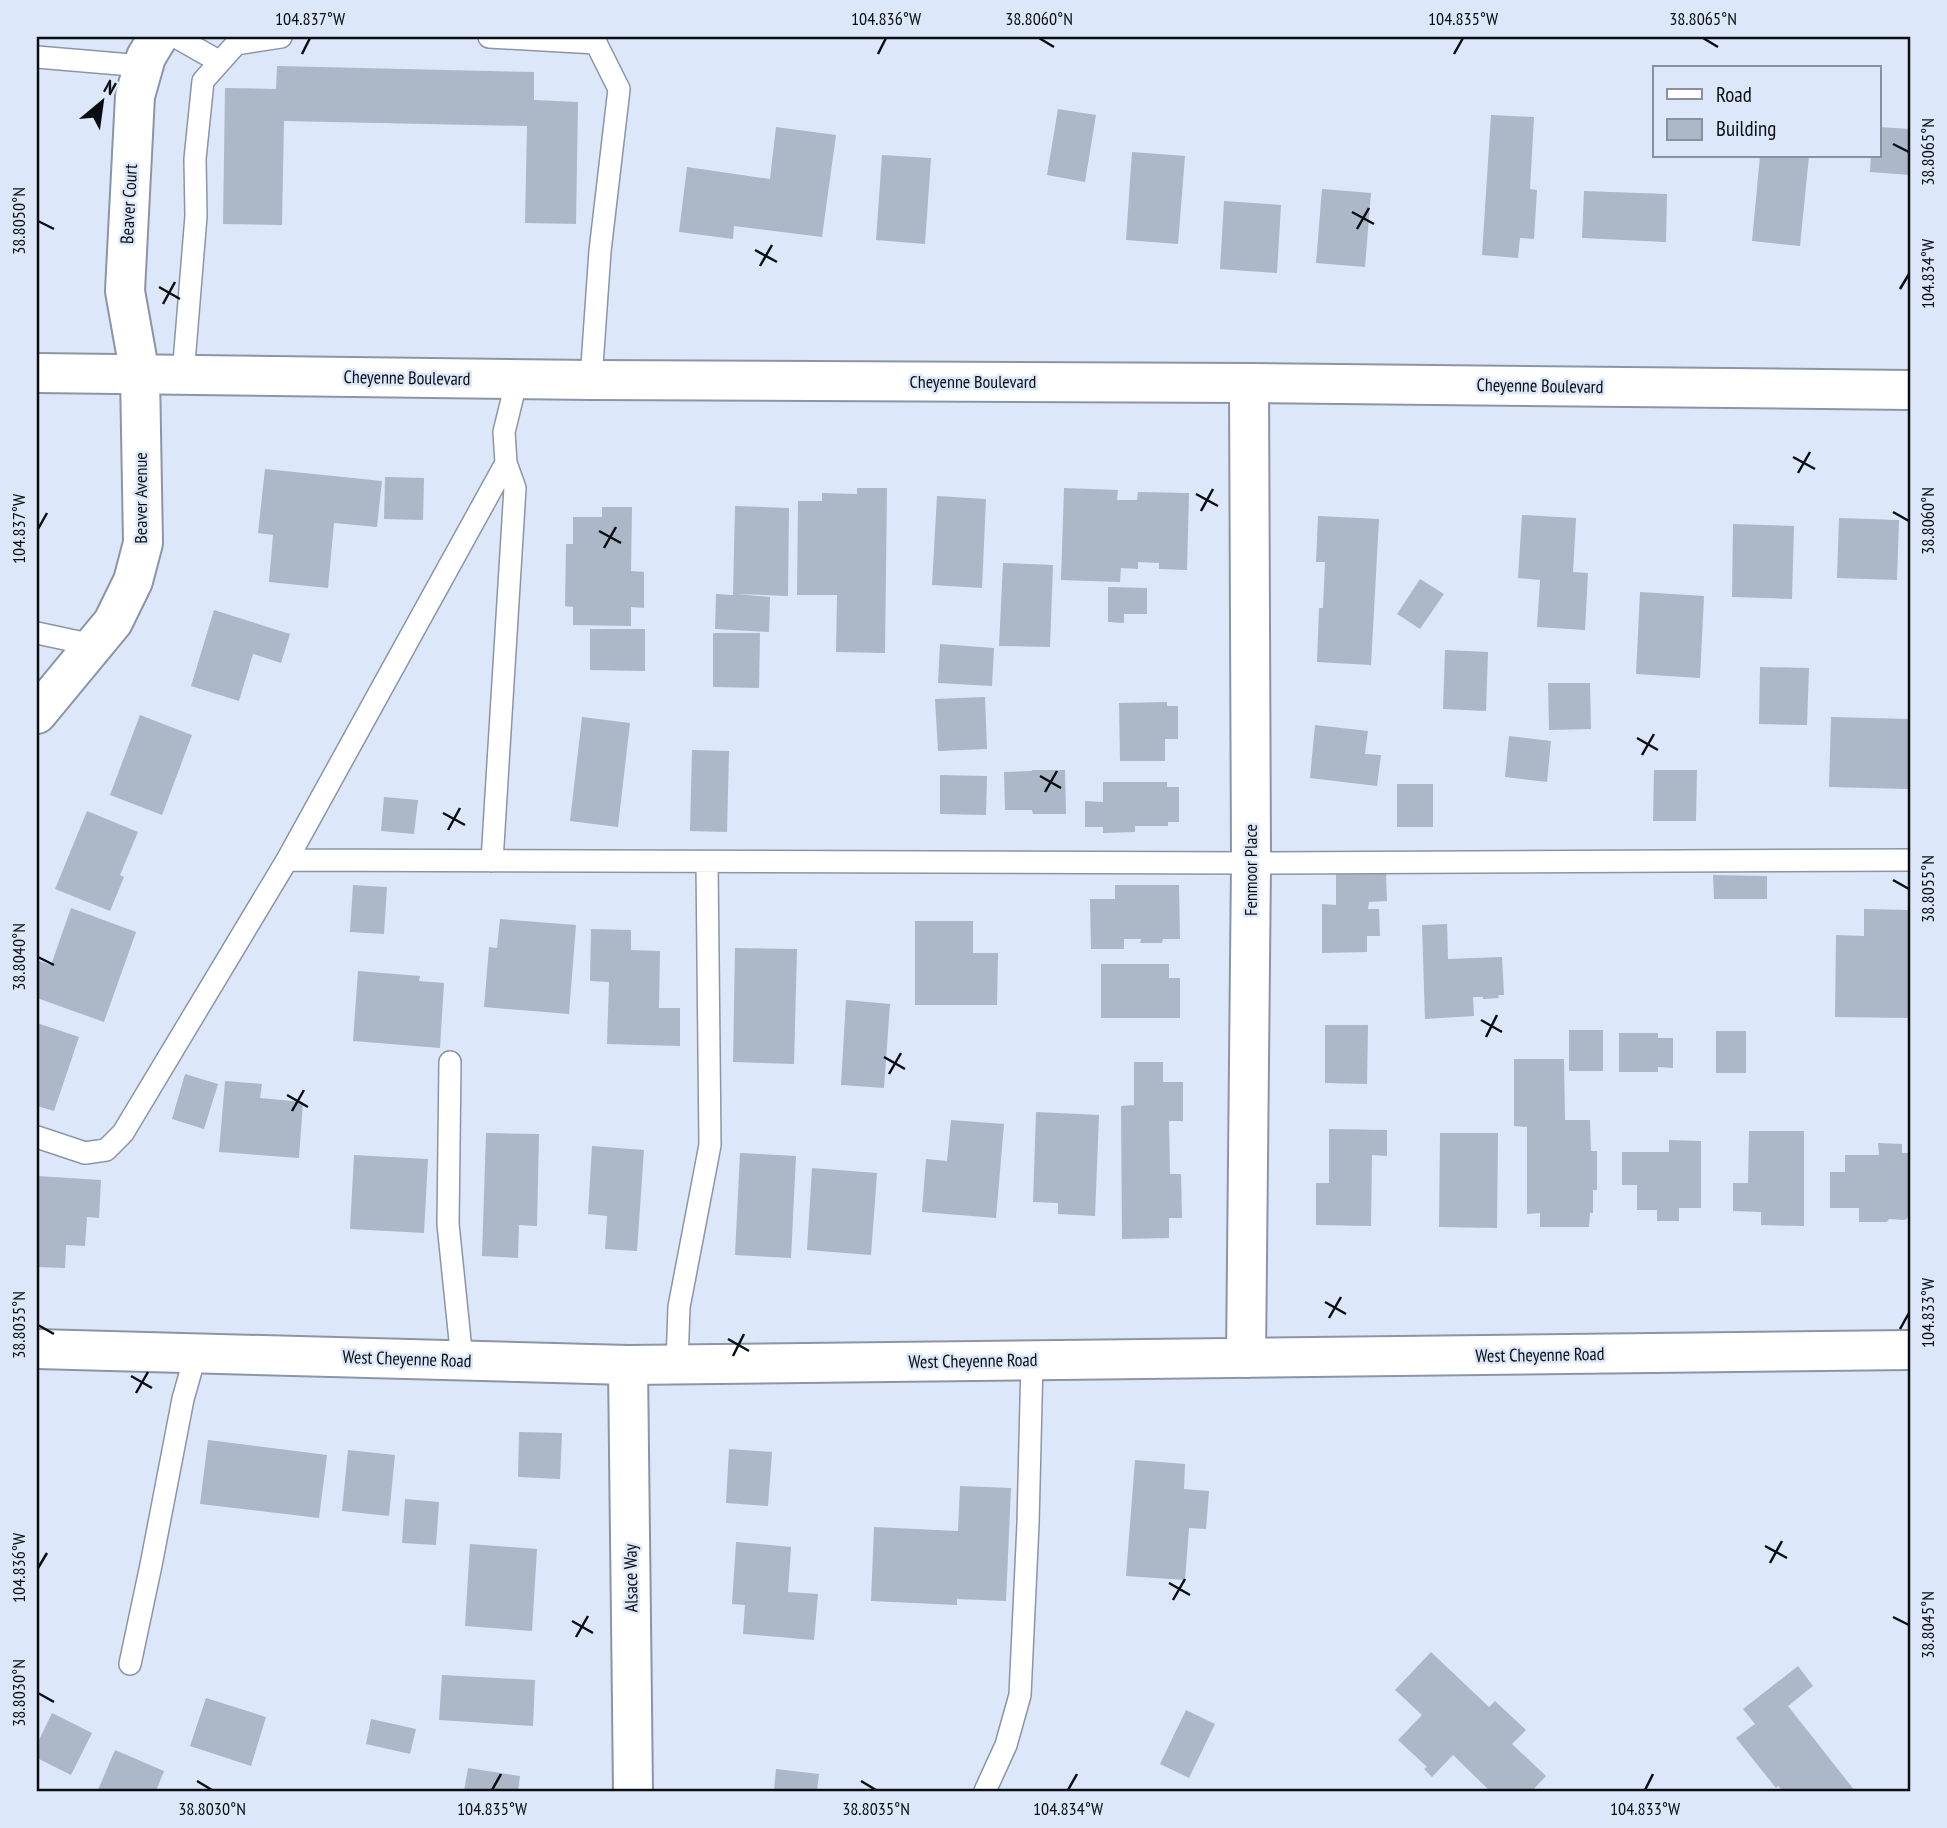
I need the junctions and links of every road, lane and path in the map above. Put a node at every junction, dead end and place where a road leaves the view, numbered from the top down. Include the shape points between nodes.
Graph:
1 (176, 37) edge
2 (281, 37) edge
3 (489, 37) edge
4 (151, 52) edge
5 (37, 57) edge
6 (220, 62) junction
7 (37, 373) edge
8 (140, 375) junction
9 (183, 375) junction
10 (517, 379) junction
11 (591, 380) junction
12 (1249, 383) junction
13 (1910, 390) edge
14 (506, 463) junction
15 (37, 633) edge
16 (93, 645) junction
17 (37, 714) edge
18 (287, 860) junction
19 (1910, 860) edge
20 (492, 861) junction
21 (707, 862) junction
22 (1251, 863) junction
23 (450, 1062) dead end
24 (37, 1137) edge
25 (37, 1349) edge
26 (1910, 1350) edge
27 (196, 1353) junction
28 (1246, 1358) junction
29 (462, 1360) junction
30 (1032, 1360) junction
31 (677, 1364) junction
32 (628, 1365) junction
33 (130, 1664) dead end
34 (633, 1791) edge
35 (985, 1791) edge

1 - 6 lane
2 - 6 lane via 236,44
3 - 11 lane via 596,43 620,89 600,251
4 - 5 lane
4 - 8 main road, Beaver Court via 135,96 125,291
6 - 9 lane via 203,81
7 - 8 main road, Cheyenne Boulevard
8 - 9 main road, Cheyenne Boulevard
8 - 16 main road, Beaver Avenue via 143,543 133,581 113,622
9 - 10 main road, Cheyenne Boulevard
10 - 11 main road, Cheyenne Boulevard
10 - 14 lane via 504,432
11 - 12 main road, Cheyenne Boulevard
12 - 13 main road, Cheyenne Boulevard
12 - 22 main road, Fenmoor Place
14 - 18 lane
14 - 20 lane via 515,488
15 - 16 lane
16 - 17 main road, Beaver Avenue
18 - 20 lane
18 - 24 lane via 123,1133 106,1150 85,1153
19 - 22 lane
20 - 21 lane
21 - 22 lane
21 - 31 lane via 710,1145 679,1307
22 - 28 main road, Fenmoor Place
23 - 29 lane via 448,1224
25 - 27 main road, West Cheyenne Road
26 - 28 main road, West Cheyenne Road
27 - 29 main road, West Cheyenne Road
27 - 33 lane
28 - 30 main road, West Cheyenne Road
29 - 32 main road, West Cheyenne Road
30 - 31 main road, West Cheyenne Road
30 - 35 lane via 1020,1695 1006,1745
31 - 32 main road, West Cheyenne Road
32 - 34 main road, Alsace Way

